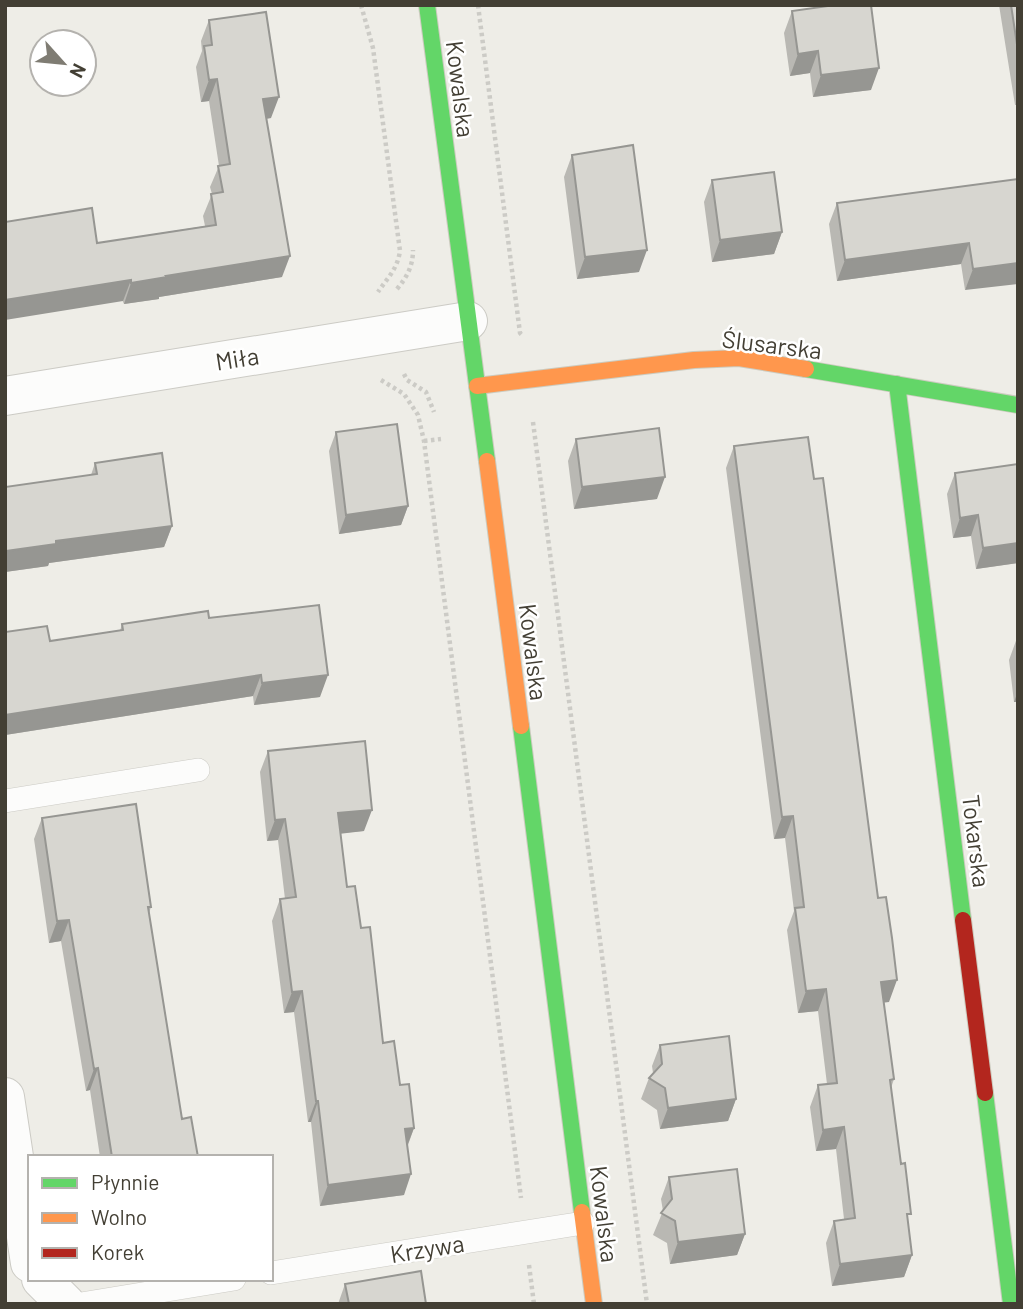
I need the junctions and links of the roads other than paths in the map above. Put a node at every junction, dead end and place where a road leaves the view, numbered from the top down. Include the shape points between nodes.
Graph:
1 (427, 5) edge
2 (468, 321) junction
3 (897, 384) junction
4 (477, 386) junction
5 (5, 396) edge
6 (1018, 405) edge
7 (198, 770) dead end
8 (5, 801) edge
9 (5, 1097) edge
10 (583, 1223) junction
11 (28, 1251) edge
12 (273, 1273) edge
13 (43, 1281) edge
14 (222, 1281) edge
15 (66, 1304) edge
16 (81, 1304) edge
17 (594, 1304) edge
18 (1011, 1304) edge

1 - 2 street, Kowalska
2 - 4 street, Kowalska
2 - 5 street, Miła
3 - 4 street, Ślusarska via 738,358 694,359
3 - 6 street, Ślusarska
3 - 18 street, Tokarska
4 - 10 street, Kowalska
7 - 8 lane
9 - 11 street
10 - 12 lane, Krzywa
10 - 17 street, Kowalska
13 - 15 street
14 - 16 lane

